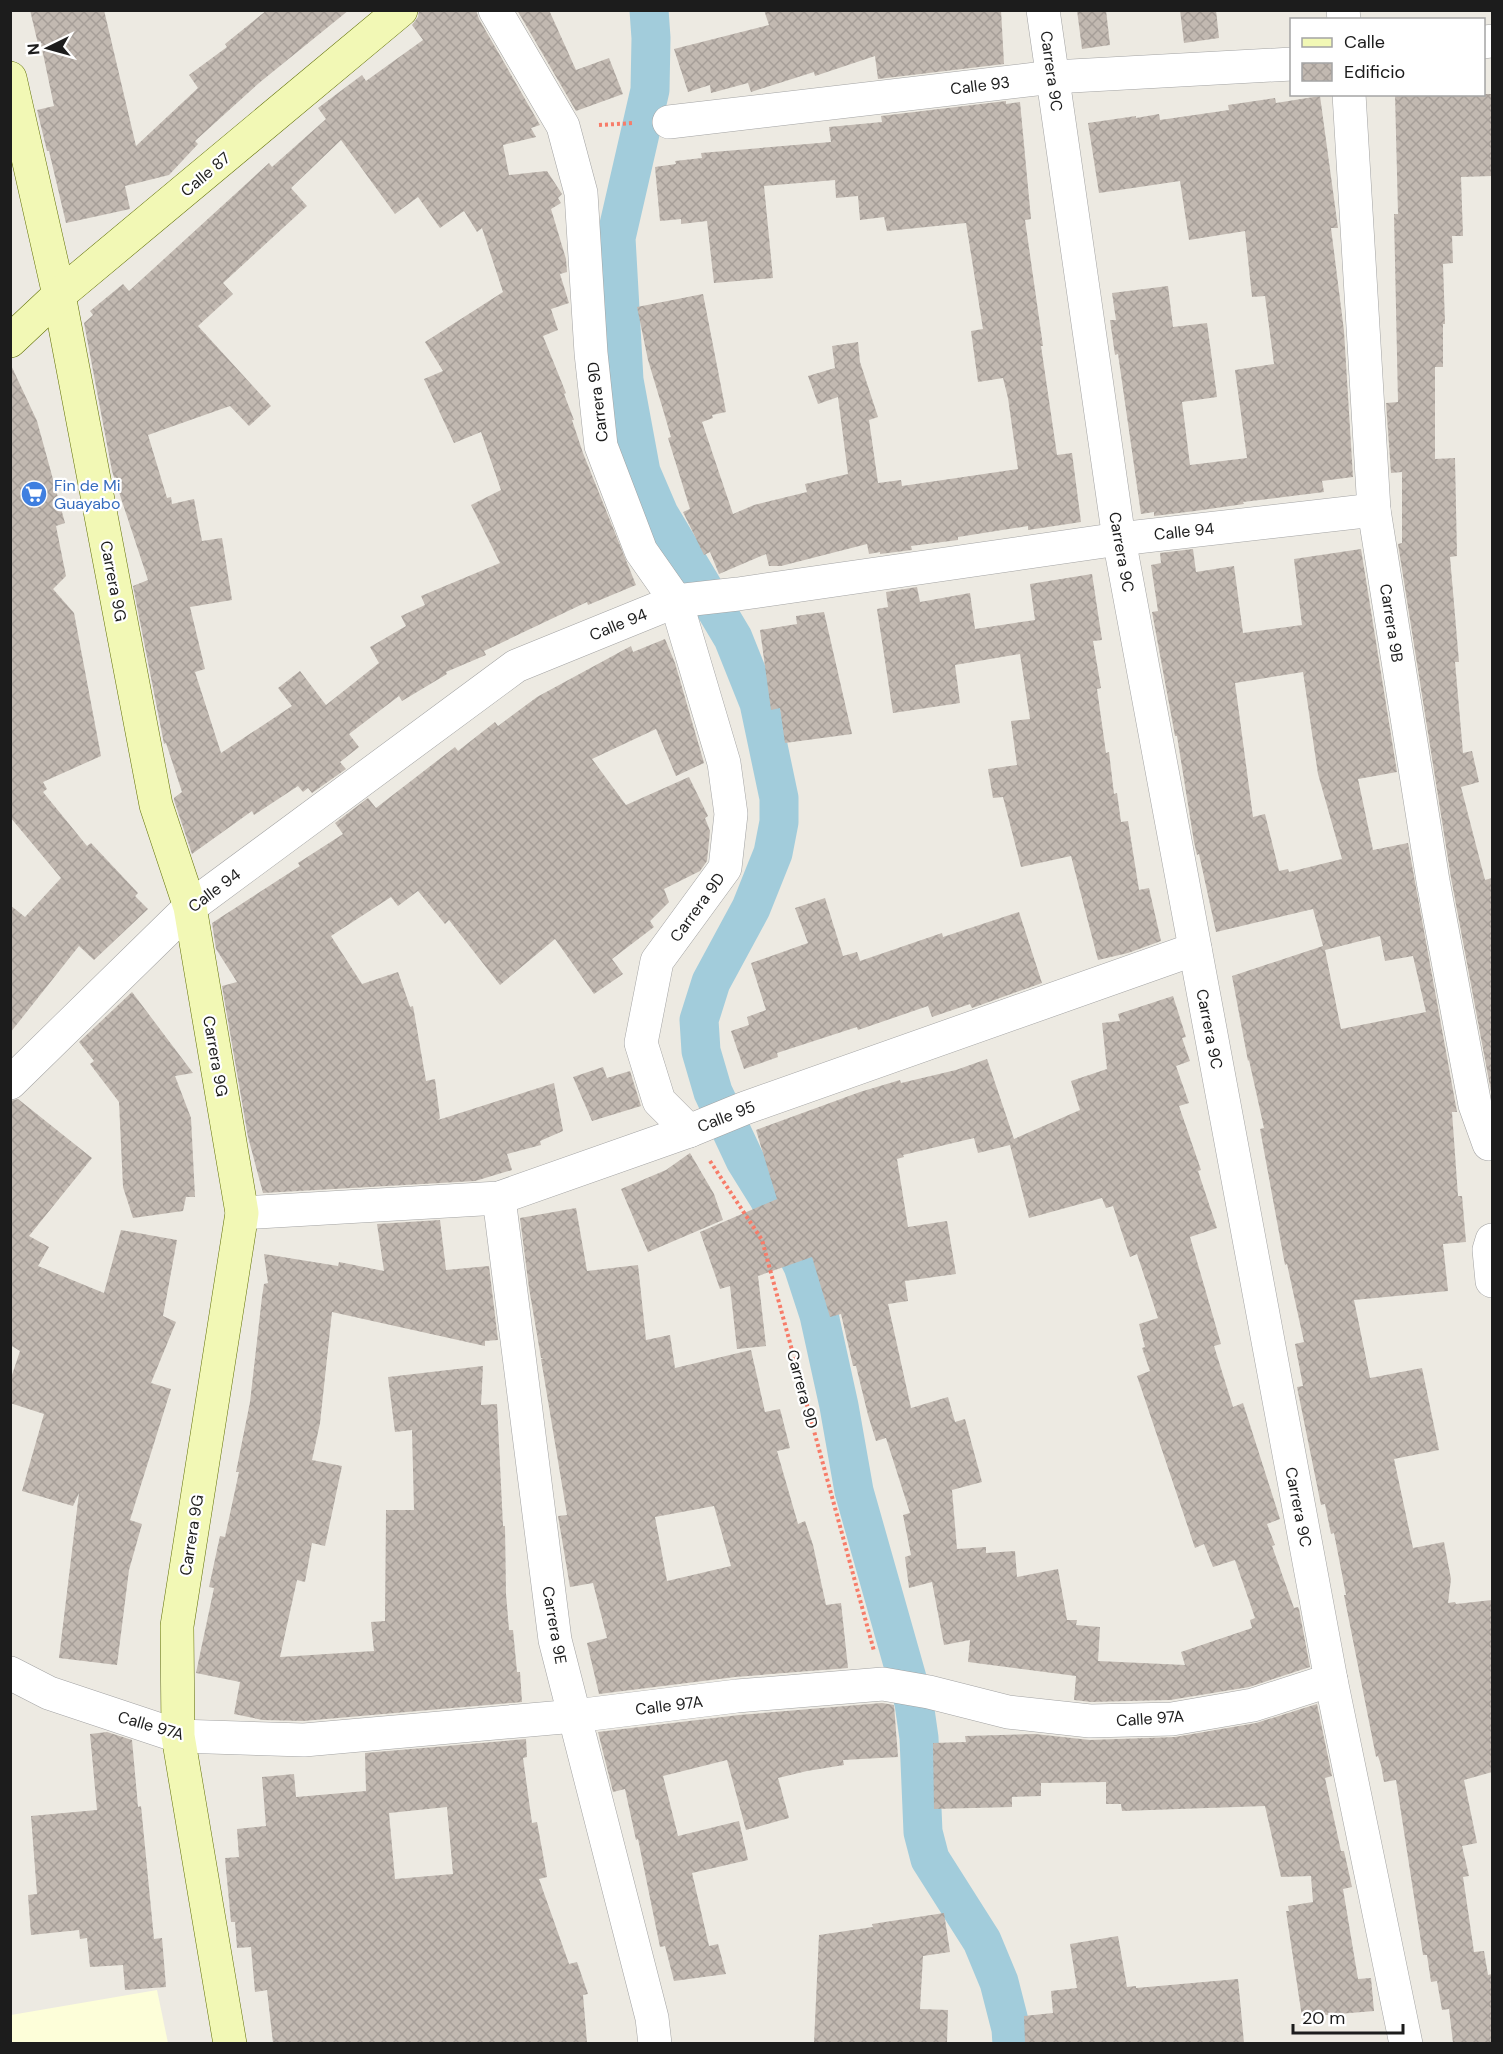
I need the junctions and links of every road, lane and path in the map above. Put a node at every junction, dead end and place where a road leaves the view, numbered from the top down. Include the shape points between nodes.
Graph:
1 (402, 10) edge
2 (495, 10) edge
3 (1043, 10) edge
4 (1290, 64) edge
5 (1053, 77) junction
6 (10, 78) edge
7 (1349, 96) edge
8 (669, 122) joint
9 (591, 125) dead end
10 (59, 296) junction
11 (10, 341) edge
12 (1374, 510) junction
13 (1119, 539) junction
14 (680, 600) junction
15 (190, 908) junction
16 (1195, 949) junction
17 (17, 1065) edge
18 (694, 1129) junction
19 (1489, 1144) dead end
20 (499, 1198) junction
21 (242, 1213) junction
22 (10, 1673) edge
23 (1331, 1680) junction
24 (883, 1684) junction
25 (575, 1716) junction
26 (178, 1736) junction
27 (230, 2043) edge
28 (655, 2043) edge
29 (1406, 2043) edge

1 - 10 street, Calle 87
2 - 14 street, Carrera 9D via 562,126 581,193 601,446 641,551
3 - 5 street, Carrera 9C
4 - 5 street, Calle 93
5 - 8 street, Calle 93
5 - 13 street, Carrera 9C
6 - 10 street, Carrera 9G
7 - 12 street, Carrera 9B
8 - 9 path
10 - 11 street, Calle 87
10 - 15 street, Carrera 9G via 156,805
12 - 13 street, Calle 94
12 - 19 street, Carrera 9B via 1433,881 1475,1105
13 - 14 street, Calle 94
13 - 16 street, Carrera 9C
14 - 15 street, Calle 94 via 516,666
14 - 18 street, Carrera 9D via 724,763 731,814 725,868 657,961 641,1043 659,1101
15 - 17 street, Calle 94
15 - 21 street, Carrera 9G
16 - 18 street, Calle 95
16 - 23 street, Carrera 9C
18 - 20 street, Calle 95
18 - 24 path, Carrera 9D via 762,1240
20 - 21 street, Calle 95
20 - 25 street, Carrera 9E via 555,1640
21 - 26 street, Carrera 9G via 177,1626
22 - 26 street, Calle 97A via 49,1693
23 - 24 street, Calle 97A via 1253,1705 1172,1719 1079,1720 1008,1712
23 - 29 street, Carrera 9C
24 - 25 street, Calle 97A via 737,1696
25 - 26 street, Calle 97A via 304,1740
25 - 28 street, Carrera 9E via 650,2006
26 - 27 street, Carrera 9G

